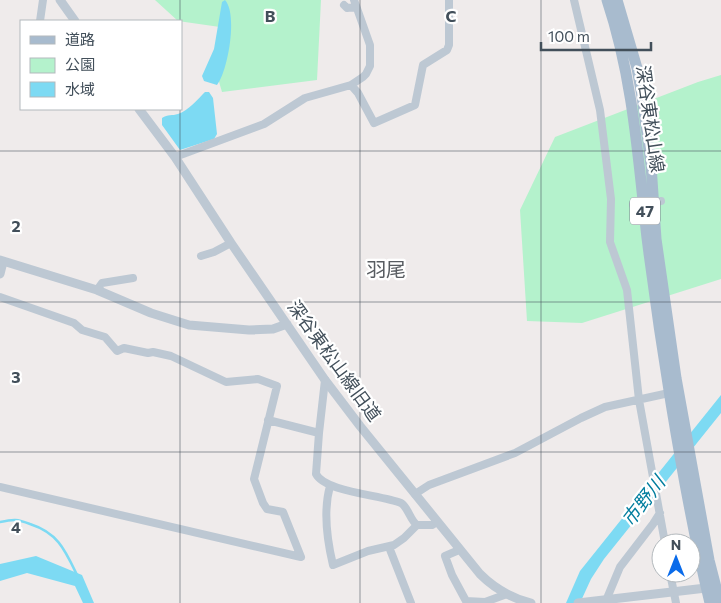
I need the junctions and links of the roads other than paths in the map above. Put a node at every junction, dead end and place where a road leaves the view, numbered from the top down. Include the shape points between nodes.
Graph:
1 (43, 0) edge
2 (60, 0) edge
3 (449, 0) edge
4 (574, 0) edge
5 (607, 0) edge
6 (618, 0) edge
7 (355, 4) edge
8 (344, 5) dead end
9 (40, 20) edge
10 (74, 20) edge
11 (351, 85) junction
12 (140, 110) edge
13 (175, 157) junction
14 (661, 201) dead end
15 (633, 204) dead end
16 (231, 243) junction
17 (201, 256) dead end
18 (1, 261) edge
19 (0, 274) edge
20 (133, 278) dead end
21 (97, 290) junction
22 (0, 297) edge
23 (287, 324) junction
24 (325, 380) junction
25 (669, 393) junction
26 (639, 400) junction
27 (268, 420) junction
28 (679, 421) junction
29 (318, 433) junction
30 (330, 486) junction
31 (0, 487) edge
32 (416, 495) junction
33 (403, 504) junction
34 (660, 513) junction
35 (437, 522) junction
36 (417, 525) junction
37 (663, 533) edge
38 (390, 547) junction
39 (459, 550) junction
40 (672, 583) edge
41 (714, 587) edge
42 (674, 592) junction
43 (506, 594) junction
44 (603, 601) edge
45 (462, 602) edge
46 (485, 602) edge
47 (411, 603) edge
48 (416, 603) edge
49 (531, 603) edge
50 (578, 603) edge
51 (676, 603) edge
52 (710, 603) edge
53 (720, 603) edge

1 - 9 street
2 - 10 street
3 - 11 street via 449,45 447,50 423,65 415,105 374,123
4 - 26 street via 600,110 611,199 610,242 626,290
5 - 25 main road, 深谷東松山線 / 47 via 632,98 647,238
6 - 28 main road, 深谷東松山線 / 47 via 642,96
7 - 8 street via 347,8
7 - 11 street via 369,40 370,62 366,74
11 - 13 street via 305,98 264,124
12 - 13 street, 深谷東松山線旧道
13 - 16 street, 深谷東松山線旧道
14 - 15 street, bridge
16 - 17 street
16 - 23 street, 深谷東松山線旧道
18 - 19 street
18 - 21 street
20 - 21 street via 102,283
21 - 23 street via 189,325 249,330
22 - 27 street via 105,337 117,351 124,348 171,356 226,382 258,379 277,386
23 - 24 street, 深谷東松山線旧道
24 - 29 street
24 - 32 street, 深谷東松山線旧道
25 - 26 street
25 - 28 main road, 深谷東松山線 / 47
26 - 32 street via 605,407 515,453 429,485
26 - 34 street
27 - 29 street
27 - 31 street via 254,479 267,508 283,512 301,557
28 - 41 main road, 47 via 688,477
29 - 30 street via 316,474
30 - 33 street
30 - 38 street via 327,527 333,565 368,550
32 - 33 street
32 - 35 street, 深谷東松山線旧道
33 - 36 street
34 - 37 street
34 - 44 street via 620,567
35 - 36 street
35 - 39 street, 深谷東松山線旧道
36 - 38 street
38 - 47 street
39 - 43 street, 深谷東松山線旧道 via 492,586
39 - 45 street via 445,556
40 - 42 street
41 - 42 street
41 - 52 main road, 47
41 - 53 main road, 47
42 - 44 street
42 - 51 street
43 - 46 street
43 - 49 street, 深谷東松山線旧道
44 - 50 street
45 - 46 street
47 - 48 street

